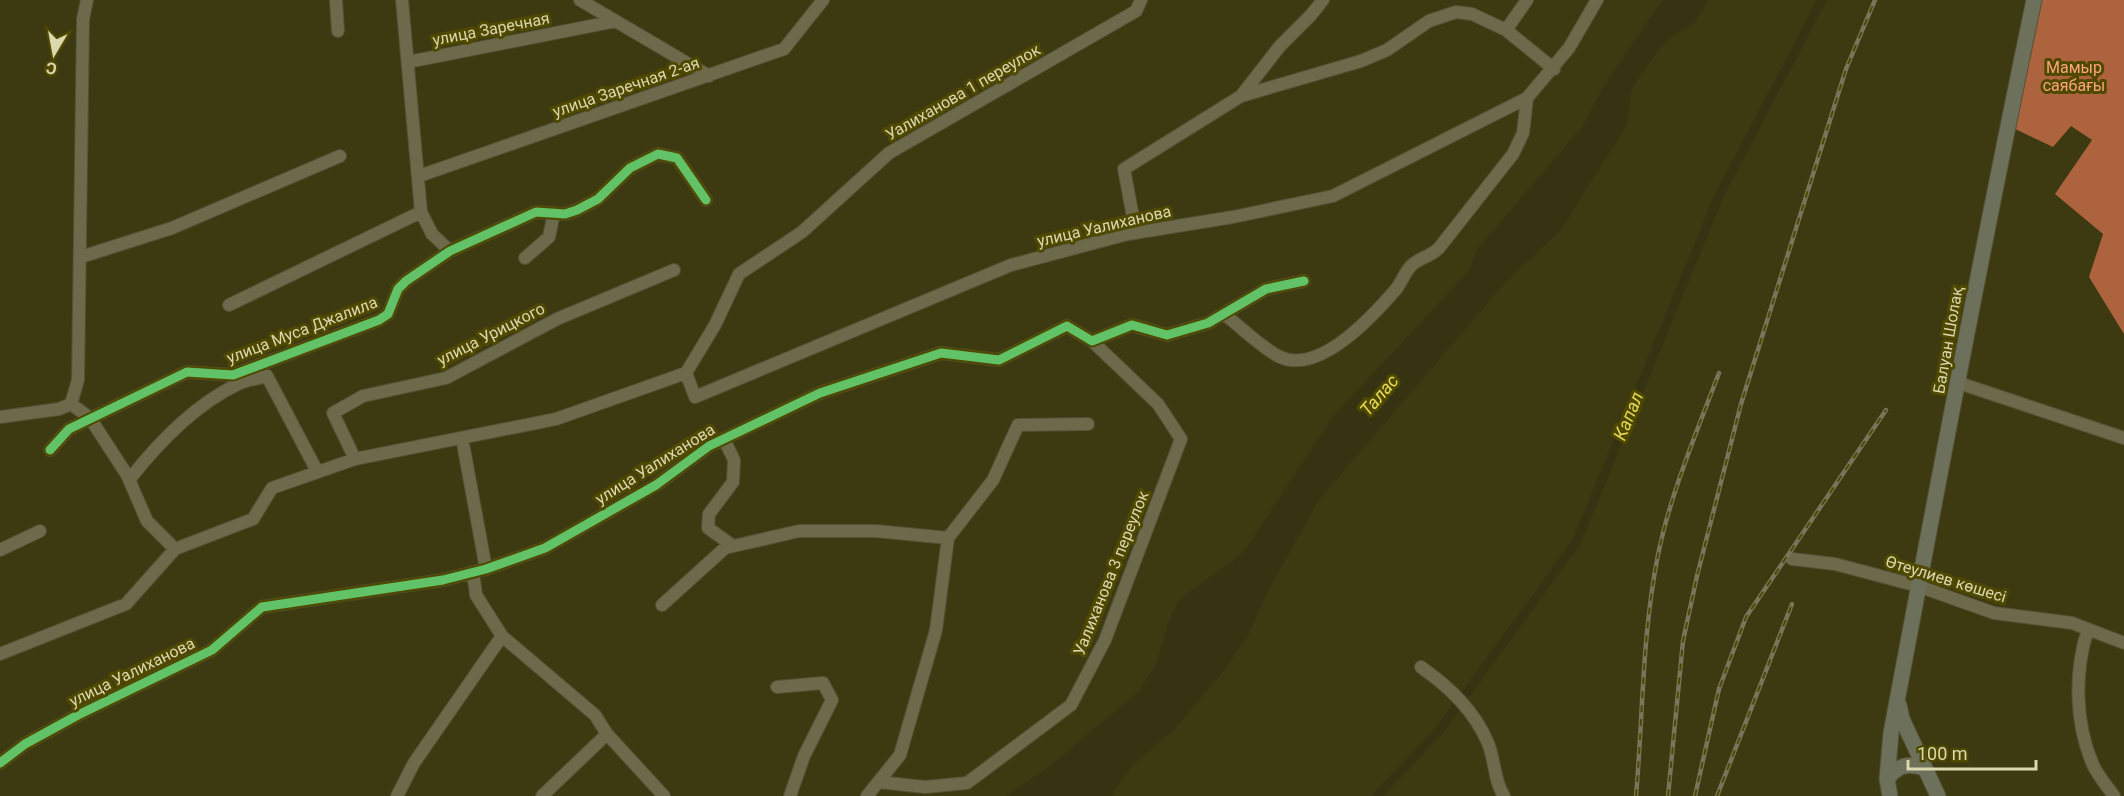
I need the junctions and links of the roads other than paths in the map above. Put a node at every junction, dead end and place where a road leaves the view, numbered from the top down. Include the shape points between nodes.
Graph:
1 (87, 0) edge
2 (336, 0) edge
3 (402, 0) edge
4 (580, 0) edge
5 (823, 0) edge
6 (1141, 0) edge
7 (1323, 0) edge
8 (1527, 0) edge
9 (1597, 0) edge
10 (2034, 0) edge
11 (616, 21) junction
12 (1506, 30) junction
13 (338, 31) dead end
14 (408, 62) junction
15 (1554, 69) junction
16 (709, 76) junction
17 (1241, 96) junction
18 (1527, 98) junction
19 (339, 156) dead end
20 (418, 176) junction
21 (706, 201) dead end
22 (422, 212) junction
23 (554, 213) junction
24 (1136, 233) junction
25 (450, 251) junction
26 (81, 257) junction
27 (525, 258) dead end
28 (674, 270) dead end
29 (1304, 281) dead end
30 (229, 305) dead end
31 (1225, 315) junction
32 (1092, 341) junction
33 (686, 373) junction
34 (1959, 384) junction
35 (71, 404) junction
36 (0, 417) edge
37 (90, 418) junction
38 (1088, 424) dead end
39 (462, 438) junction
40 (2124, 438) edge
41 (724, 439) junction
42 (50, 450) dead end
43 (356, 459) junction
44 (317, 471) junction
45 (129, 480) junction
46 (40, 531) dead end
47 (948, 538) junction
48 (733, 546) junction
49 (175, 549) junction
50 (0, 550) edge
51 (1792, 559) dead end
52 (480, 570) junction
53 (1918, 586) junction
54 (662, 605) dead end
55 (2088, 629) junction
56 (502, 636) junction
57 (2124, 643) edge
58 (0, 654) edge
59 (1421, 666) dead end
60 (777, 687) dead end
61 (1899, 687) junction
62 (607, 734) junction
63 (0, 763) edge
64 (1924, 768) junction
65 (1887, 779) junction
66 (879, 782) junction
67 (397, 796) edge
68 (542, 796) edge
69 (664, 796) edge
70 (790, 796) edge
71 (867, 796) edge
72 (1504, 796) edge
73 (1890, 796) edge
74 (1938, 796) edge
75 (2114, 796) edge

1 - 26 street via 83,19
2 - 13 street
3 - 14 street
4 - 11 street
5 - 16 street, улица Заречная 2-ая via 784,49
6 - 33 street, Уалиханова 1 переулок via 1136,11 889,153 802,232 739,274
7 - 17 street
8 - 12 street
9 - 15 street, улица Уалиханова
10 - 34 main road, Балуан Шолақ via 1981,252
11 - 14 street, улица Заречная
11 - 16 street
12 - 15 street
12 - 17 street via 1472,14 1443,15 1387,50 1361,61
14 - 20 street
15 - 18 street, улица Уалиханова
16 - 20 street, улица Заречная 2-ая
17 - 24 street via 1124,169
18 - 24 street, улица Уалиханова via 1334,196
18 - 31 street via 1523,133 1513,154 1439,248 1430,257 1411,265 1383,305 1341,342 1313,358 1281,357
19 - 26 street via 172,228
20 - 22 street
21 - 23 street, улица Муса Джалила via 678,158 664,153 630,168 598,198 577,210
22 - 25 street via 432,234
22 - 30 street
23 - 25 street, улица Муса Джалила via 536,212
23 - 27 street via 549,237
24 - 33 street, улица Уалиханова via 1011,265 695,397
25 - 37 street, улица Муса Джалила via 406,281 398,289 388,314 380,320 233,375 187,372
26 - 35 street via 78,380
28 - 43 street, улица Урицкого via 558,319 446,378 363,396 333,413
29 - 31 street via 1266,289
31 - 32 street via 1167,335 1132,325
32 - 41 street, улица Уалиханова via 1067,326 999,360 941,352 820,393
32 - 66 street, Уалиханова 3 переулок via 1158,404 1181,439 1105,640 1071,705 967,783 925,787
33 - 39 street via 556,419
34 - 40 street
34 - 53 main road, Балуан Шолақ
35 - 36 street
35 - 37 street
37 - 42 street, улица Муса Джалила via 69,429
37 - 45 street
38 - 47 street via 1018,425 993,480
39 - 43 street
39 - 52 street
41 - 48 street via 734,460 733,482 709,514 708,528
41 - 52 street, улица Уалиханова via 656,485 545,548
43 - 44 street
44 - 45 street via 267,376 237,384 189,417 155,447
44 - 49 street via 272,488 253,519
45 - 49 street via 147,521
46 - 50 street
47 - 48 street via 876,531 799,531
47 - 66 street via 936,630 920,687 900,755
48 - 54 street via 725,548
49 - 58 street via 126,604
51 - 53 street, Өтеулиев көшесі via 1835,564
52 - 56 street via 476,595
52 - 63 street, улица Уалиханова via 443,580 262,607 212,650 78,715 25,744
53 - 55 street, Өтеулиев көшесі via 1994,614 2072,623
53 - 61 main road, Балуан Шолақ
55 - 57 street, Өтеулиев көшесі
55 - 75 street via 2079,656 2082,733 2094,767
56 - 62 street via 595,715
56 - 67 street via 414,763
59 - 72 street via 1449,687 1464,705 1487,742
60 - 70 street via 823,683 832,700 804,756
61 - 64 main road via 1902,719
61 - 65 main road
62 - 68 street
62 - 69 street
64 - 65 main road via 1903,765
64 - 74 main road
65 - 73 main road
66 - 71 street

